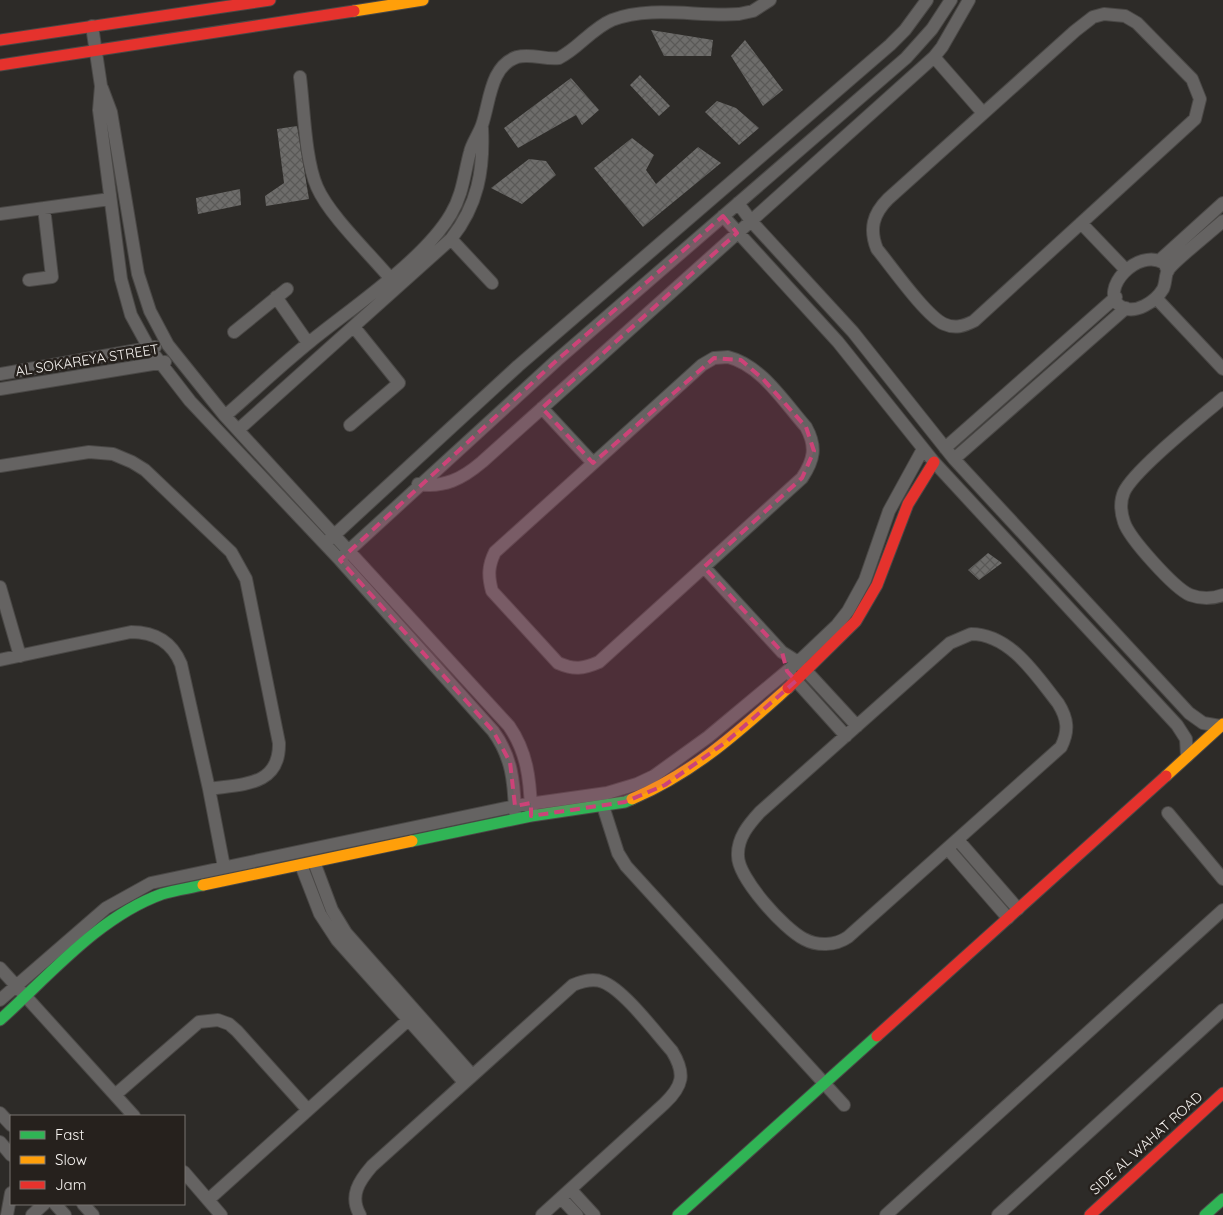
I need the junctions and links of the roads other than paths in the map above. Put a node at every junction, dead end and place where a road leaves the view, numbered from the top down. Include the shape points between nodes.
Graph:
1 (270, 0) edge
2 (423, 0) edge
3 (770, 0) edge
4 (927, 0) edge
5 (951, 0) edge
6 (969, 0) edge
7 (92, 26) junction
8 (0, 40) edge
9 (96, 52) junction
10 (934, 57) junction
11 (0, 65) edge
12 (300, 77) dead end
13 (101, 86) junction
14 (983, 113) junction
15 (482, 125) junction
16 (110, 199) junction
17 (738, 203) junction
18 (1223, 203) edge
19 (44, 208) junction
20 (0, 214) edge
21 (723, 216) junction
22 (751, 221) junction
23 (1223, 221) edge
24 (1081, 224) junction
25 (737, 233) junction
26 (451, 239) junction
27 (1160, 260) junction
28 (1126, 270) junction
29 (1168, 271) junction
30 (390, 278) junction
31 (29, 280) dead end
32 (492, 283) dead end
33 (287, 289) dead end
34 (1116, 297) junction
35 (276, 298) junction
36 (1156, 298) junction
37 (1126, 308) junction
38 (354, 327) junction
39 (234, 332) dead end
40 (308, 343) junction
41 (168, 344) junction
42 (148, 348) junction
43 (178, 360) junction
44 (159, 364) junction
45 (1223, 370) edge
46 (0, 374) edge
47 (0, 389) edge
48 (1223, 398) edge
49 (910, 405) junction
50 (542, 408) junction
51 (897, 415) junction
52 (225, 416) junction
53 (350, 425) dead end
54 (238, 430) junction
55 (945, 448) junction
56 (923, 449) junction
57 (954, 459) junction
58 (934, 462) junction
59 (593, 463) junction
60 (0, 466) edge
61 (418, 484) junction
62 (990, 498) junction
63 (978, 509) junction
64 (335, 534) junction
65 (325, 544) junction
66 (349, 549) junction
67 (340, 560) junction
68 (704, 567) junction
69 (0, 587) edge
70 (1223, 595) edge
71 (782, 652) junction
72 (20, 656) junction
73 (0, 660) edge
74 (798, 662) junction
75 (787, 671) junction
76 (807, 672) junction
77 (796, 682) junction
78 (505, 721) junction
79 (1221, 725) edge
80 (858, 726) junction
81 (494, 731) junction
82 (846, 736) junction
83 (1187, 756) junction
84 (210, 789) junction
85 (531, 803) junction
86 (515, 806) junction
87 (603, 806) junction
88 (1168, 813) dead end
89 (531, 816) junction
90 (516, 820) junction
91 (958, 840) junction
92 (948, 849) junction
93 (314, 862) junction
94 (301, 865) junction
95 (224, 867) junction
96 (1223, 879) edge
97 (1018, 908) junction
98 (1223, 910) edge
99 (1008, 918) junction
100 (361, 959) junction
101 (0, 968) edge
102 (16, 986) junction
103 (26, 997) junction
104 (0, 1000) edge
105 (1223, 1010) edge
106 (0, 1020) edge
107 (407, 1021) junction
108 (468, 1079) junction
109 (824, 1083) junction
110 (1223, 1093) edge
111 (115, 1095) junction
112 (844, 1105) dead end
113 (308, 1110) junction
114 (0, 1113) edge
115 (133, 1115) edge
116 (10, 1124) edge
117 (0, 1142) edge
118 (10, 1154) edge
119 (185, 1173) edge
120 (566, 1194) junction
121 (10, 1199) edge
122 (1223, 1199) edge
123 (208, 1200) junction
124 (19, 1205) edge
125 (43, 1205) edge
126 (56, 1205) edge
127 (84, 1205) edge
128 (7, 1215) edge
129 (32, 1215) edge
130 (65, 1215) edge
131 (93, 1215) edge
132 (221, 1215) edge
133 (360, 1215) edge
134 (542, 1215) edge
135 (577, 1215) edge
136 (594, 1215) edge
137 (678, 1215) edge
138 (886, 1215) edge
139 (998, 1215) edge
140 (1090, 1215) edge
141 (1205, 1215) edge

1 - 7 main road
2 - 9 main road
3 - 15 street via 753,11 739,14 623,17 593,30 559,58 516,57 496,77
4 - 64 street via 914,20 890,45 518,366
5 - 17 street via 932,29 906,58
6 - 10 street
7 - 8 main road
7 - 9 street
9 - 11 main road
9 - 13 street
10 - 14 street
10 - 22 street
12 - 30 street via 316,186 326,203
13 - 16 street via 99,110
13 - 41 street via 111,112 138,274 150,311
14 - 24 street via 888,198 874,217 873,238 877,249 930,314 946,325 956,327 974,321
14 - 24 street via 1084,23 1104,14 1125,16 1137,23 1192,80 1200,99 1192,123
15 - 26 street via 483,156 476,196
15 - 30 street via 470,151 462,190 452,214 431,241
16 - 19 street
16 - 42 street via 125,297
17 - 21 street
17 - 22 street
18 - 27 street
19 - 20 street
19 - 31 street via 52,277
21 - 25 street
21 - 61 street
22 - 25 street
22 - 49 street via 853,332
23 - 29 street
24 - 28 street
25 - 50 street
25 - 51 street via 815,315
26 - 32 street
26 - 38 street
27 - 28 street via 1145,260
27 - 29 street
28 - 34 street via 1119,280
29 - 36 street
30 - 40 street
33 - 35 street
34 - 37 street via 1120,306
34 - 55 street
35 - 39 street
35 - 40 street
36 - 37 street via 1139,307
36 - 45 street
37 - 57 street
38 - 53 street via 399,383
38 - 54 street
40 - 52 street
41 - 42 street, AL SOKAREYA STREET
41 - 43 street
42 - 44 street
42 - 46 street, AL SOKAREYA STREET
43 - 44 street, AL SOKAREYA STREET
43 - 52 street
44 - 47 street, AL SOKAREYA STREET
44 - 65 street
48 - 70 street via 1132,480 1122,498 1128,532 1178,587 1199,598
49 - 51 street
49 - 55 street
50 - 59 street
50 - 61 street via 468,474 443,485
51 - 56 street
52 - 54 street
54 - 64 street
55 - 57 street
56 - 58 street
56 - 74 street via 896,494 858,596 837,625
57 - 62 street
58 - 63 street
58 - 76 main road via 908,504 868,604 843,637
59 - 68 street via 501,545 489,564 488,578 492,591 558,663 571,669 586,668 598,662
59 - 68 street via 702,365 714,358 728,357 741,360 752,368 806,427 814,451 811,464 802,478
60 - 84 street via 89,452 121,456 146,470 236,558 246,579 279,754 276,765 261,780
61 - 66 street
62 - 63 street
62 - 79 street via 1189,714 1203,723
63 - 83 street via 1177,725 1186,739
64 - 65 street
64 - 66 street
65 - 67 street
66 - 67 street
66 - 78 street
67 - 81 street
68 - 71 street
69 - 72 street
71 - 74 street
71 - 75 street
72 - 73 street
72 - 84 street via 131,632 152,634 165,641 182,664
74 - 75 street
74 - 76 street
75 - 77 street
75 - 85 street via 708,737 654,776 607,793
76 - 77 main road
76 - 80 street
77 - 82 street
77 - 87 main road via 684,774 645,794
78 - 81 street
78 - 85 street via 524,752
79 - 83 main road
80 - 82 street
80 - 91 street via 960,636 982,634 1002,642 1037,679 1064,713 1066,737 1061,748
81 - 86 street via 510,762
82 - 92 street via 760,812 746,830 738,855 741,873 750,886 796,934 814,943 834,944 848,937
83 - 97 main road
84 - 95 street
85 - 86 street
85 - 89 street
86 - 90 street
86 - 95 street
87 - 89 main road
87 - 109 street via 618,853 626,866
88 - 96 street
89 - 90 main road
90 - 93 main road
91 - 92 street
91 - 97 street
92 - 99 street
93 - 94 main road
93 - 100 street via 332,910
94 - 100 street via 326,926
94 - 103 main road via 148,899 107,924
95 - 102 street via 167,878 120,898
97 - 99 main road
98 - 138 street
99 - 109 main road
100 - 107 street
100 - 108 street
101 - 102 street
102 - 103 street
102 - 104 street
103 - 106 main road
103 - 111 street
105 - 139 street
107 - 108 street
107 - 113 street
108 - 120 street via 562,994 586,980 602,981 615,988 672,1051 679,1062 681,1074 680,1085 673,1096
108 - 133 street via 359,1181 355,1194
109 - 112 street
109 - 137 main road
110 - 140 main road, SIDE AL WAHAT ROAD
111 - 113 street via 199,1022 218,1020 237,1032
111 - 115 street
113 - 123 street
114 - 116 street
117 - 118 street
119 - 123 street
120 - 134 street
120 - 135 street
120 - 136 street
121 - 128 street
122 - 141 main road
123 - 132 street
124 - 128 street
125 - 129 street
126 - 130 street
127 - 131 street

